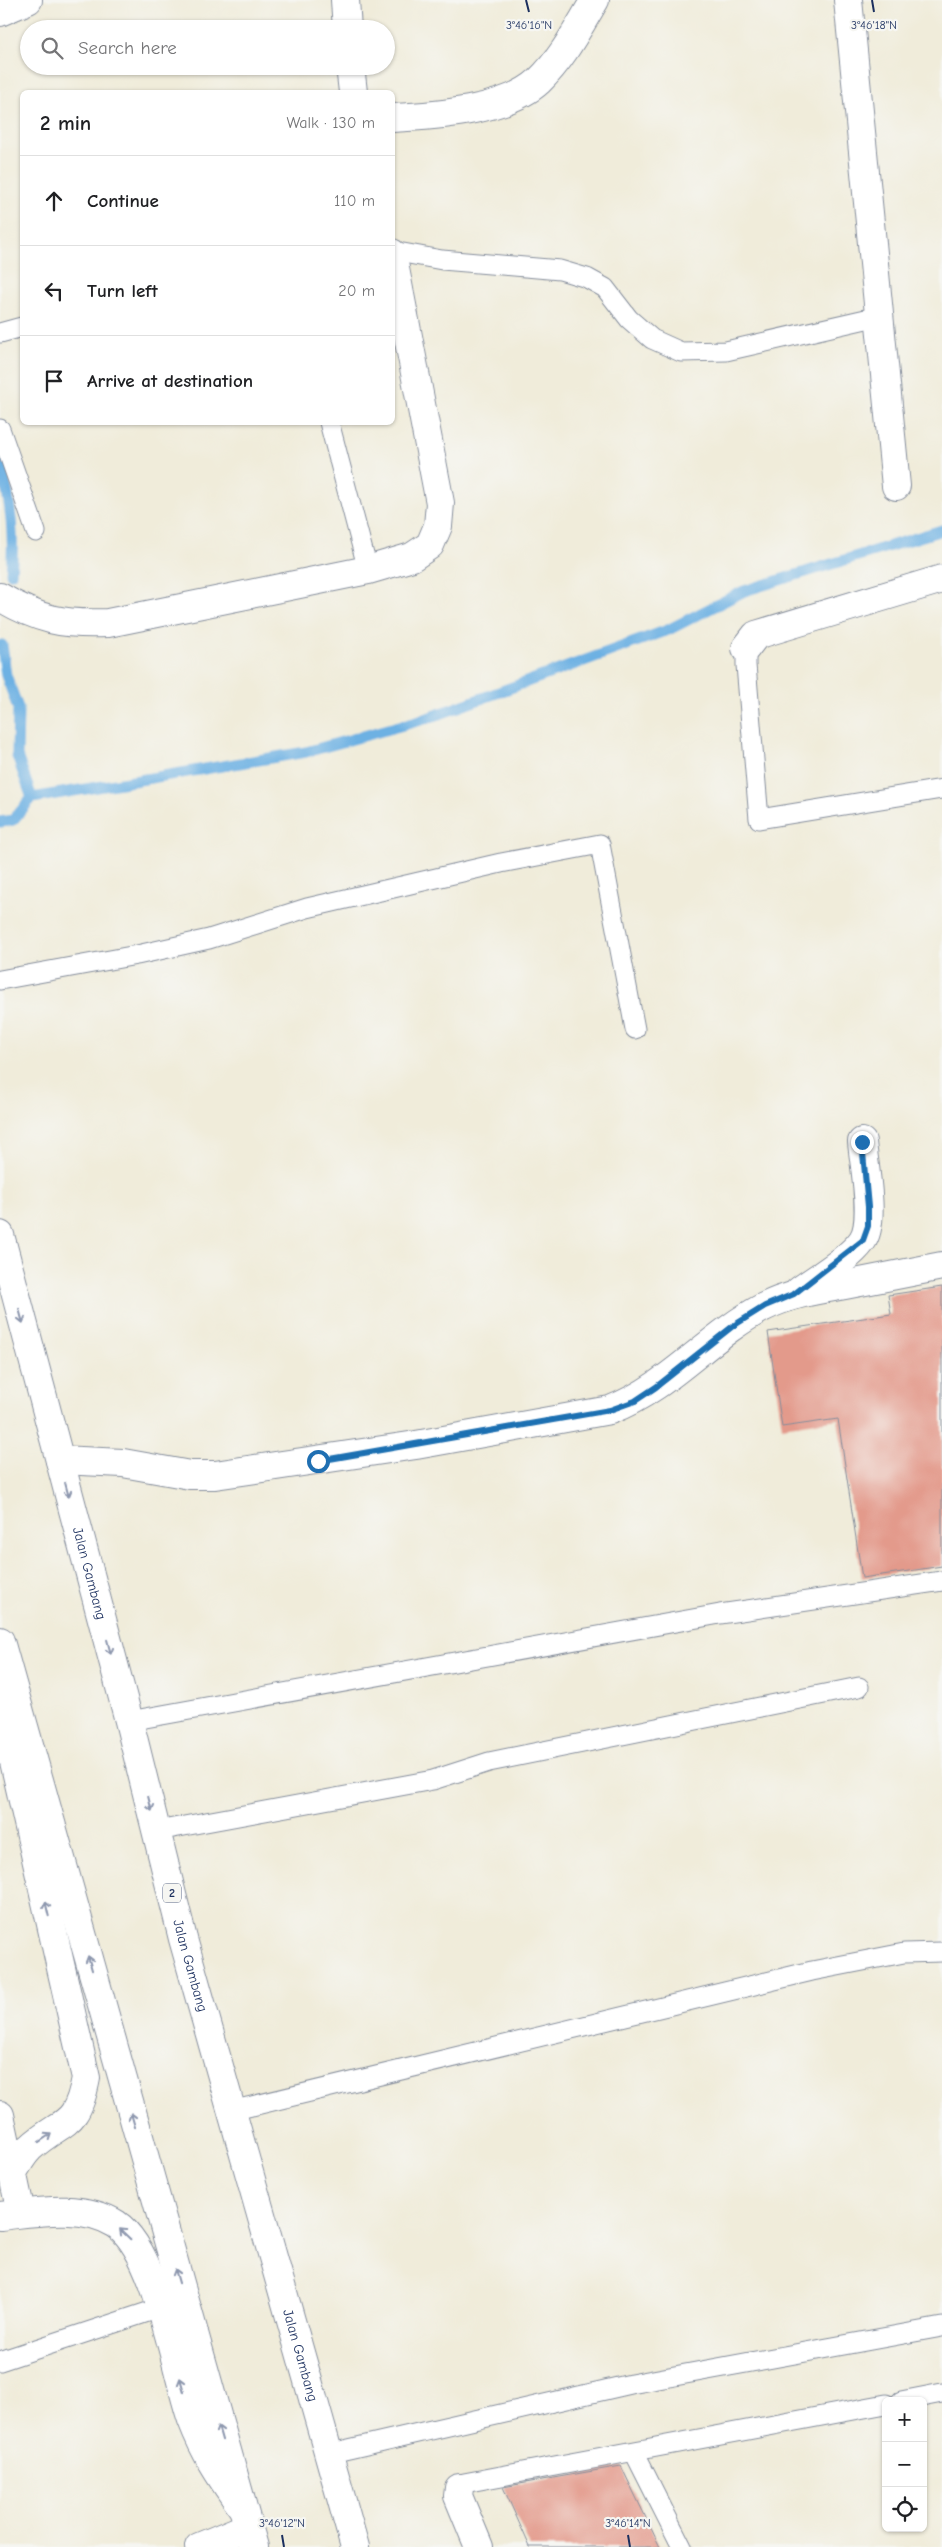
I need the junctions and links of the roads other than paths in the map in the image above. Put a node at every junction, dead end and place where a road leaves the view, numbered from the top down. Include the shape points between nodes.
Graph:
1 (28, 0) edge
2 (345, 0) edge
3 (596, 0) edge
4 (848, 0) edge
5 (0, 12) edge
6 (346, 20) edge
7 (351, 75) edge
8 (353, 90) edge
9 (395, 118) edge
10 (395, 252) edge
11 (395, 268) edge
12 (880, 316) junction
13 (20, 328) edge
14 (0, 333) edge
15 (330, 425) edge
16 (0, 429) edge
17 (896, 486) dead end
18 (36, 532) dead end
19 (368, 570) junction
20 (942, 579) edge
21 (0, 597) edge
22 (746, 648) joint
23 (942, 789) edge
24 (0, 980) edge
25 (635, 1029) dead end
26 (862, 1142) dead end
27 (0, 1235) edge
28 (942, 1266) edge
29 (794, 1294) junction
30 (60, 1460) junction
31 (942, 1581) edge
32 (1, 1652) edge
33 (859, 1688) dead end
34 (0, 1689) edge
35 (129, 1721) junction
36 (157, 1831) junction
37 (942, 1952) edge
38 (231, 2111) junction
39 (0, 2115) edge
40 (12, 2173) junction
41 (11, 2215) edge
42 (160, 2308) junction
43 (942, 2327) edge
44 (0, 2361) edge
45 (942, 2393) edge
46 (922, 2397) edge
47 (882, 2405) edge
48 (634, 2452) junction
49 (327, 2454) junction
50 (459, 2488) joint
51 (247, 2527) edge
52 (199, 2547) edge
53 (355, 2547) edge
54 (478, 2547) edge
55 (682, 2547) edge

1 - 5 main road
2 - 6 main road
3 - 9 main road via 563,54 537,83 511,98 474,110 430,117
4 - 12 main road
7 - 8 main road
10 - 12 lane via 442,260 560,270 587,278 605,288 629,319 652,340 681,352 726,351
11 - 19 main road via 440,503 438,526 430,545 412,557
12 - 17 main road
13 - 14 lane
15 - 19 lane
16 - 18 lane
19 - 21 main road via 108,624 76,625 52,621 26,612
20 - 22 main road via 756,636
22 - 23 lane via 758,819
24 - 25 lane via 209,940 307,908 501,863 600,844
26 - 29 main road via 868,1207 868,1226 863,1240
27 -> 30 main road, Jalan Gambang / 2
28 - 29 main road
29 - 30 main road via 765,1306 733,1326 635,1401 610,1410 416,1445 215,1476
30 -> 35 main road, Jalan Gambang / 2
31 - 35 lane via 720,1614
51 -> 32 main road
33 - 36 lane via 489,1762 433,1780
40 -> 34 main road via 30,2148 68,2122 81,2102 86,2078
35 -> 36 main road, Jalan Gambang / 2
36 - 38 main road, Jalan Gambang / 2
37 - 38 lane via 904,1953 812,1971
38 - 49 main road, Jalan Gambang / 2
39 - 40 main road
40 - 41 main road
42 -> 41 main road via 152,2280 132,2240 116,2224 96,2215 68,2210
42 - 44 lane
51 -> 42 main road via 207,2458
43 - 49 lane via 631,2384
45 - 46 lane
47 - 48 lane
48 - 50 lane via 464,2483
48 - 55 lane
49 - 53 main road, Jalan Gambang / 2
50 - 54 main road via 458,2496
51 - 52 main road

